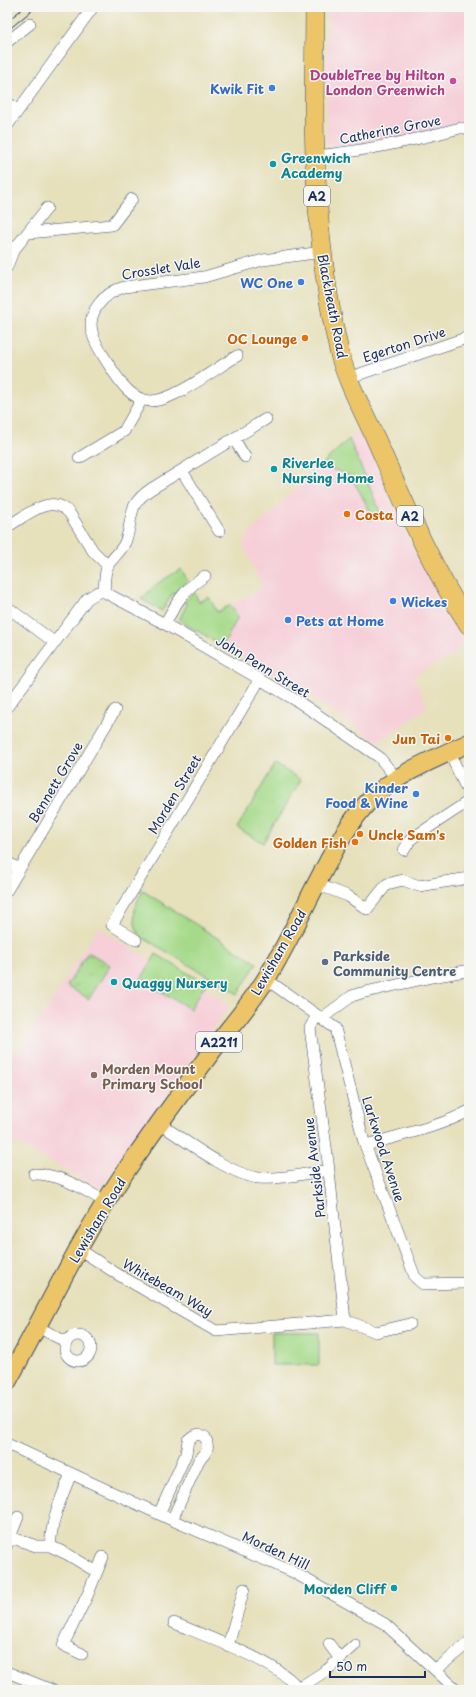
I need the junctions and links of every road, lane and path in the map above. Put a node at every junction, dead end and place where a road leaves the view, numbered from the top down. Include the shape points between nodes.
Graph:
1 (94, 7) edge
2 (315, 7) edge
3 (30, 24) dead end
4 (7, 42) edge
5 (7, 102) edge
6 (18, 111) junction
7 (7, 126) edge
8 (469, 130) edge
9 (315, 156) junction
10 (132, 199) dead end
11 (48, 208) dead end
12 (28, 233) junction
13 (10, 249) edge
14 (322, 252) junction
15 (7, 267) edge
16 (469, 337) edge
17 (237, 356) dead end
18 (348, 378) junction
19 (142, 399) junction
20 (266, 419) dead end
21 (234, 438) junction
22 (246, 456) dead end
23 (79, 458) dead end
24 (182, 470) junction
25 (7, 526) edge
26 (219, 531) dead end
27 (108, 566) junction
28 (205, 576) dead end
29 (104, 592) junction
30 (7, 607) edge
31 (165, 624) junction
32 (469, 624) edge
33 (54, 642) junction
34 (260, 679) junction
35 (7, 707) edge
36 (116, 710) dead end
37 (469, 743) edge
38 (449, 752) junction
39 (397, 779) junction
40 (469, 794) edge
41 (469, 801) edge
42 (404, 850) dead end
43 (7, 862) edge
44 (19, 869) junction
45 (469, 878) edge
46 (316, 884) junction
47 (7, 890) edge
48 (136, 940) dead end
49 (469, 972) edge
50 (266, 979) junction
51 (320, 1017) junction
52 (469, 1111) edge
53 (160, 1124) junction
54 (366, 1145) junction
55 (329, 1170) junction
56 (34, 1174) dead end
57 (106, 1202) junction
58 (79, 1249) junction
59 (469, 1280) edge
60 (345, 1320) junction
61 (410, 1324) dead end
62 (38, 1327) junction
63 (66, 1342) dead end
64 (7, 1382) edge
65 (7, 1444) edge
66 (71, 1474) junction
67 (159, 1514) junction
68 (18, 1517) dead end
69 (172, 1520) junction
70 (8, 1541) edge
71 (50, 1546) junction
72 (103, 1557) dead end
73 (97, 1572) junction
74 (244, 1589) dead end
75 (174, 1623) dead end
76 (469, 1642) edge
77 (329, 1644) dead end
78 (355, 1645) dead end
79 (228, 1646) junction
80 (82, 1654) dead end
81 (340, 1659) junction
82 (436, 1670) junction
83 (7, 1672) edge
84 (299, 1689) edge
85 (52, 1690) edge
86 (458, 1690) edge

1 - 6 street
2 - 9 highway, Blackheath Road / A2
3 - 4 street
5 - 6 street
6 - 7 street
8 - 9 street, Catherine Grove via 460,128 378,148
9 - 14 highway, Blackheath Road / A2
10 - 12 street via 112,225
11 - 12 street
12 - 13 street
13 - 15 street
14 - 18 highway, Blackheath Road / A2 via 334,330
14 - 19 street, Crosslet Vale via 263,260 204,276 124,287 113,290 104,297 91,323 92,334 121,384 131,394
16 - 18 street, Egerton Drive
17 - 19 street, Crosslet Vale via 174,395 162,400
18 - 32 highway, Blackheath Road / A2 via 424,546
19 - 23 street via 124,430
20 - 21 street
21 - 22 street
21 - 24 street
24 - 26 street
24 - 27 street via 138,499 130,515 126,540
25 - 27 street via 41,506 61,506 70,514 93,551
27 - 29 street via 105,572
28 - 31 street via 188,587
29 - 31 street, John Penn Street
29 - 33 street via 98,592 87,599
30 - 33 street
31 - 34 street, John Penn Street
33 - 35 street
34 - 39 street, John Penn Street via 299,702 379,757
34 - 48 street, Morden Street via 112,925
36 - 44 street, Bennett Grove
37 - 38 main road, Lewisham Road / A2211
38 - 39 main road, Lewisham Road / A2211
38 - 40 street
39 - 46 main road, Lewisham Road / A2211 via 370,800 351,823
41 - 42 street via 411,839
43 - 44 street
44 - 47 street, Bennett Grove
45 - 46 street via 419,886 403,880 387,884 367,909 348,896
46 - 50 main road, Lewisham Road / A2211
49 - 51 street via 432,977 361,993
50 - 51 street
50 - 53 main road, Lewisham Road / A2211
51 - 54 street, Larkwood Avenue via 335,1028
51 - 55 street, Parkside Avenue via 310,1028
52 - 54 street via 449,1120
53 - 55 street via 246,1176 264,1178
53 - 57 main road, Lewisham Road / A2211
54 - 59 street, Larkwood Avenue via 414,1277 423,1284 464,1283
55 - 60 street, Parkside Avenue
56 - 57 street via 61,1178
57 - 58 main road, Lewisham Road / A2211
58 - 60 street, Whitebeam Way via 216,1331
58 - 62 main road, Lewisham Road / A2211
60 - 61 street via 376,1332
62 - 63 street
62 - 64 main road, Lewisham Road / A2211
65 - 66 street, Morden Hill
66 - 67 street, Morden Hill
66 - 71 street via 55,1511
67 - 69 street, Morden Hill
67 - 69 street via 186,1454 188,1440 199,1434 205,1437 208,1449 199,1460
68 - 70 street
69 - 82 street, Morden Hill via 293,1572 363,1610 385,1624
70 - 71 street
71 - 73 street
72 - 73 street
73 - 80 street via 63,1644
74 - 79 street
75 - 79 street
76 - 82 street
77 - 81 street
78 - 81 street
79 - 84 street via 277,1670
81 - 84 street
82 - 86 street, Morden Hill
83 - 85 street

